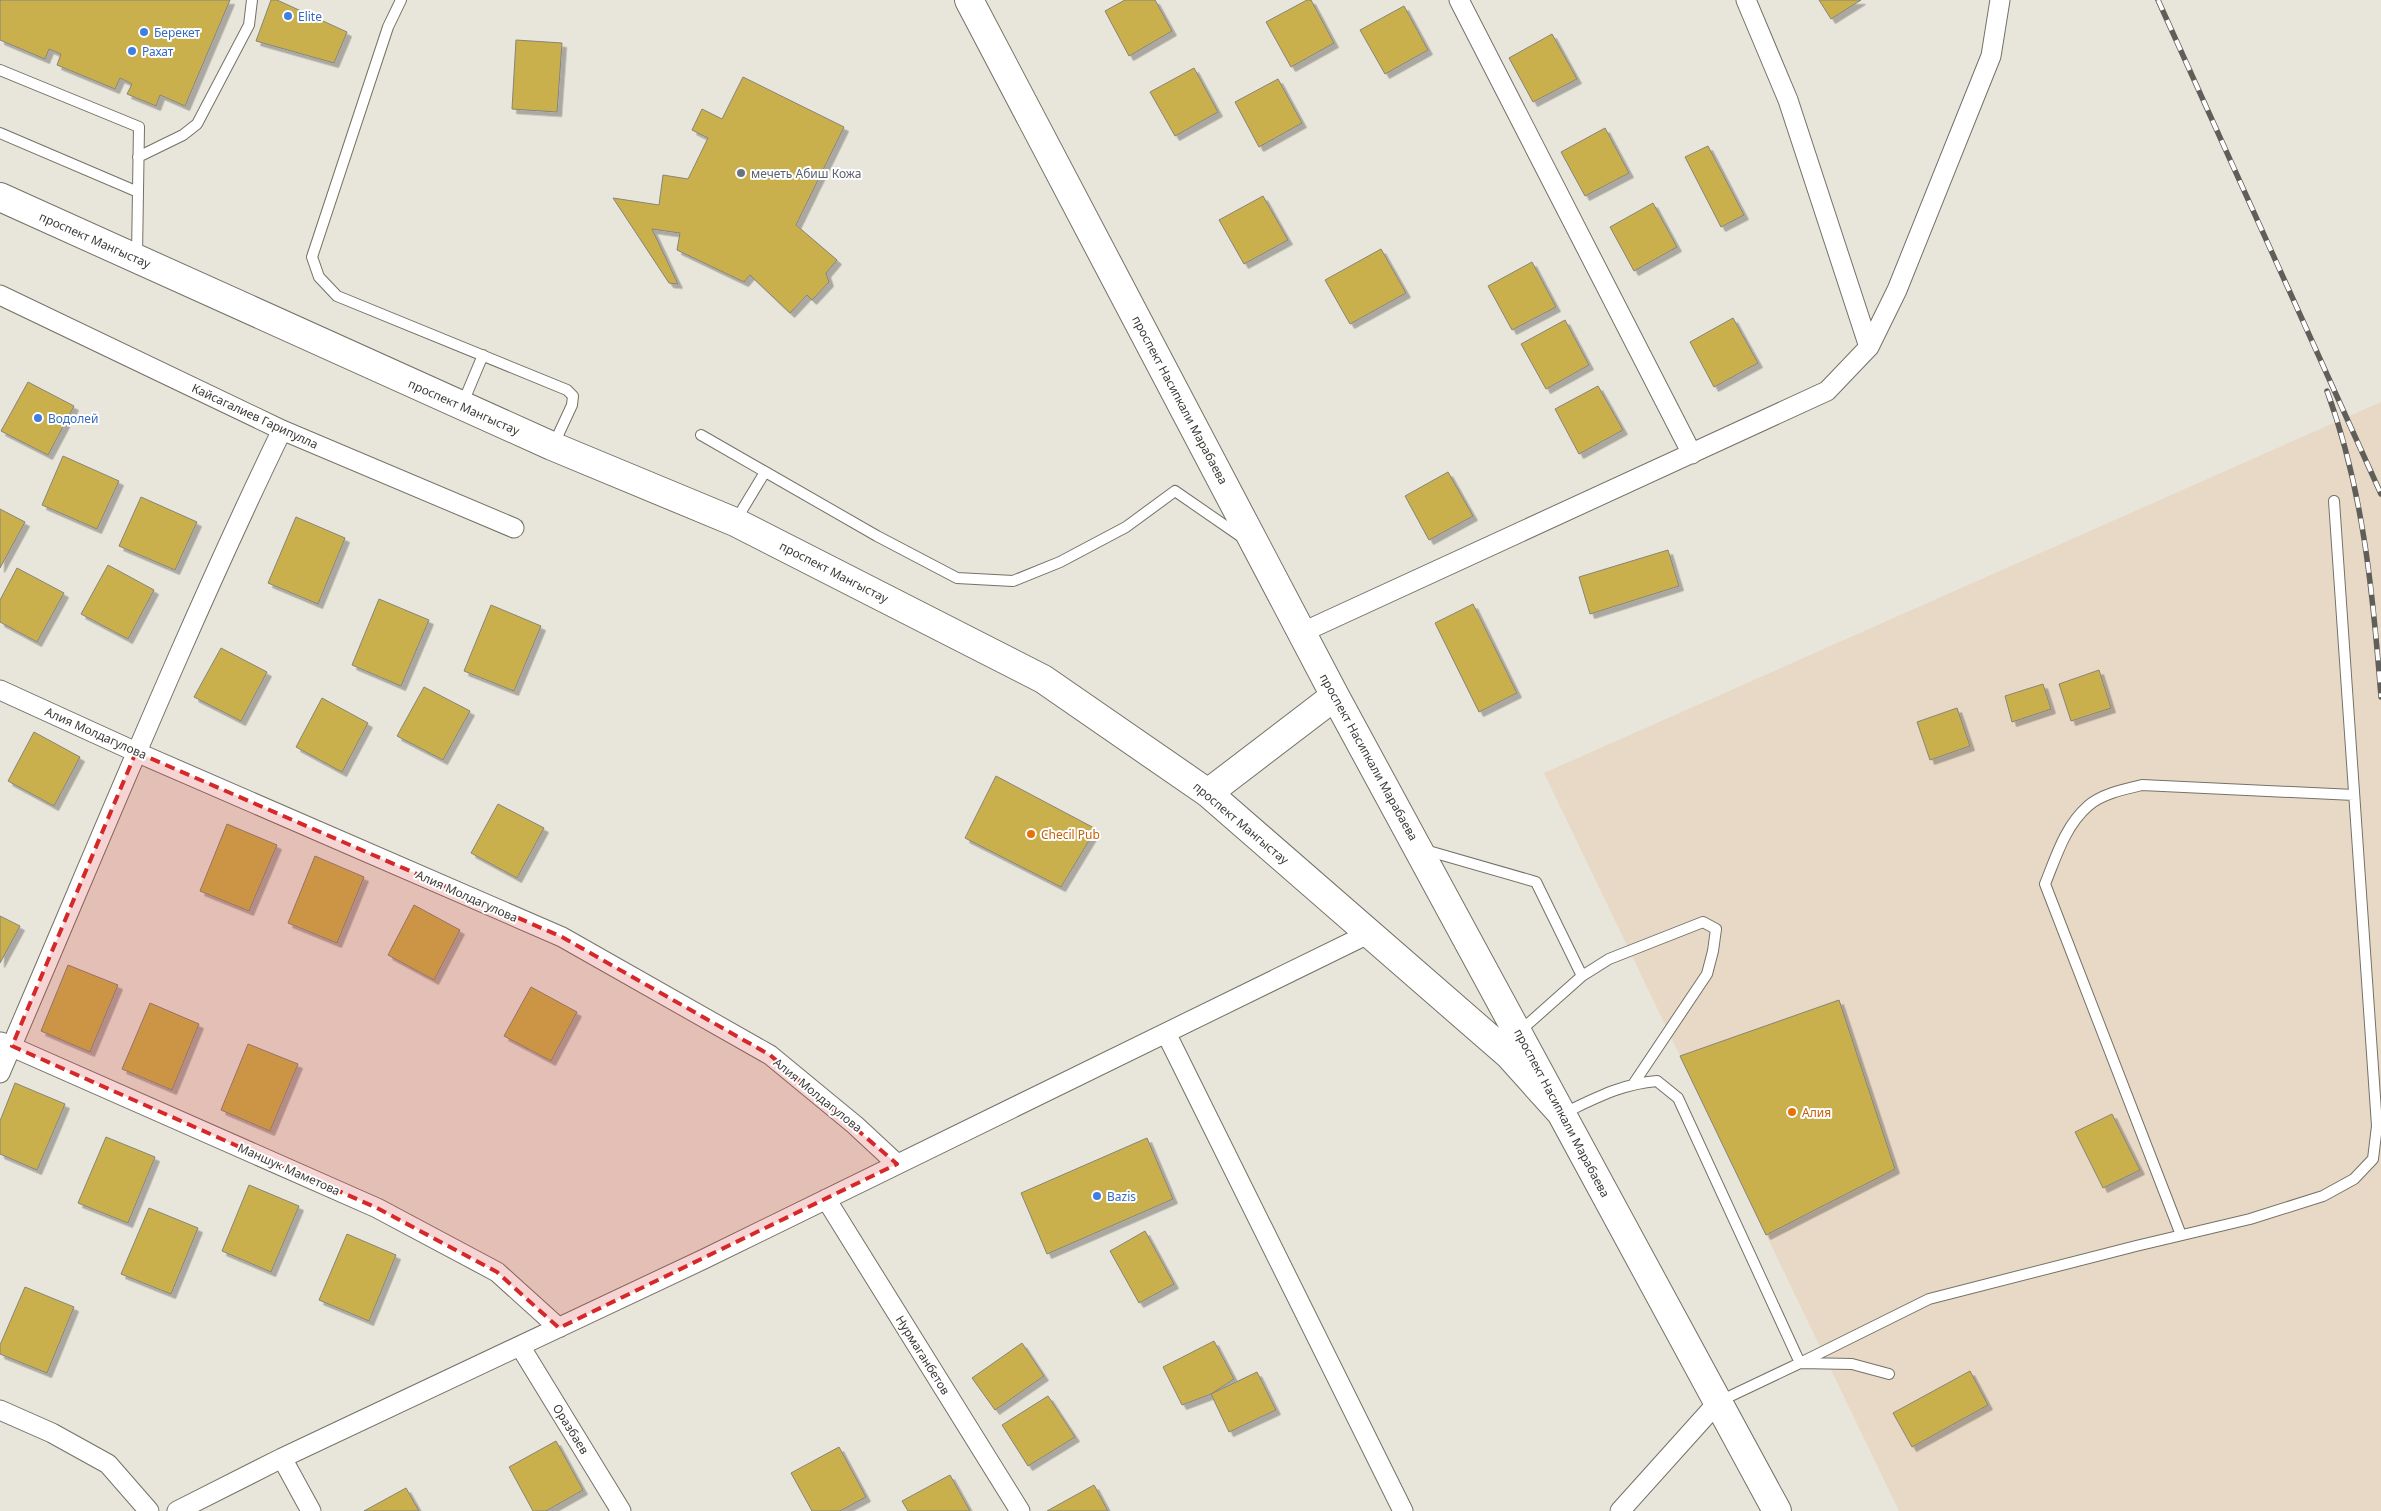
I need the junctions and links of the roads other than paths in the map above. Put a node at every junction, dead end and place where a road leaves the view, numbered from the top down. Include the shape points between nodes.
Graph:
1 (252, 0) edge
2 (402, 0) edge
3 (969, 0) edge
4 (1459, 0) edge
5 (1746, 0) edge
6 (2000, 0) edge
7 (0, 70) edge
8 (0, 133) edge
9 (138, 157) junction
10 (138, 192) junction
11 (0, 196) edge
12 (136, 259) junction
13 (0, 295) edge
14 (1869, 347) junction
15 (483, 355) junction
16 (462, 406) junction
17 (282, 430) junction
18 (701, 435) dead end
19 (552, 446) junction
20 (1692, 454) junction
21 (765, 472) junction
22 (2334, 501) dead end
23 (735, 522) junction
24 (514, 528) dead end
25 (1258, 549) junction
26 (1303, 632) junction
27 (0, 690) edge
28 (1335, 696) junction
29 (136, 752) junction
30 (1208, 793) junction
31 (2354, 795) junction
32 (1419, 849) junction
33 (1370, 933) junction
34 (1582, 976) junction
35 (1519, 1032) junction
36 (1166, 1033) junction
37 (6, 1044) edge
38 (0, 1073) edge
39 (1634, 1083) junction
40 (1562, 1114) junction
41 (897, 1164) junction
42 (826, 1199) junction
43 (2181, 1235) junction
44 (558, 1328) junction
45 (520, 1346) junction
46 (1800, 1363) junction
47 (1889, 1374) dead end
48 (1718, 1402) junction
49 (0, 1410) edge
50 (282, 1458) junction
51 (149, 1511) edge
52 (177, 1511) edge
53 (312, 1511) edge
54 (621, 1511) edge
55 (1020, 1511) edge
56 (1403, 1511) edge
57 (1620, 1511) edge
58 (1777, 1511) edge

1 - 9 lane via 249,26 196,124 183,135
2 - 15 lane via 388,27 312,257 319,277 337,296
3 - 25 street, проспект Насипкали Марабаева
4 - 20 street
5 - 14 street via 1788,100
6 - 14 street via 1991,56 1897,290
7 - 9 lane via 139,126
8 - 10 lane
9 - 10 lane
10 - 12 lane
11 - 12 street, проспект Мангыстау
12 - 16 street, проспект Мангыстау
13 - 17 street, Кайсагалиев Гарипулла
14 - 20 street via 1827,391
15 - 16 lane
15 - 19 lane via 567,390 573,396 572,405
16 - 19 street, проспект Мангыстау
17 - 24 street, Кайсагалиев Гарипулла
17 - 29 street
18 - 21 lane
19 - 23 street, проспект Мангыстау
20 - 26 street
21 - 23 lane
21 - 25 lane via 958,578 1013,582 1060,562 1126,527 1175,491
22 - 31 lane
23 - 30 street, проспект Мангыстау via 1043,679
25 - 26 street, проспект Насипкали Марабаева
26 - 28 street, проспект Насипкали Марабаева
27 - 29 street, Алия Молдагулова
28 - 30 street
28 - 32 street, проспект Насипкали Марабаева
29 - 37 street
29 - 41 street, Алия Молдагулова via 562,937 770,1055 856,1125
30 - 33 street, проспект Мангыстау
31 - 43 lane via 2377,1126 2373,1159 2354,1179 2323,1196 2250,1219
31 - 43 lane via 2142,785 2116,792 2088,806 2063,838 2045,884
32 - 34 lane via 1536,882
32 - 35 street, проспект Насипкали Марабаева
33 - 36 street
33 - 40 street, проспект Мангыстау via 1509,1054
34 - 35 lane
34 - 39 lane via 1609,959 1703,922 1716,929 1707,974
35 - 40 street, проспект Насипкали Марабаева
36 - 41 street
36 - 56 street
37 - 38 street
37 - 44 street, Маншук Маметова via 377,1208 497,1272
39 - 40 lane via 1611,1090
39 - 46 lane via 1657,1081 1678,1098
40 - 48 street, проспект Насипкали Марабаева
41 - 42 street
42 - 44 street
42 - 55 street, Нурмаганбетов
43 - 46 lane via 1928,1300
44 - 45 street
45 - 50 street
45 - 54 street, Оразбаев
46 - 47 lane via 1852,1364
46 - 48 lane
48 - 57 street
48 - 58 street, проспект Насипкали Марабаева
49 - 51 street via 52,1433 108,1464
50 - 52 street
50 - 53 street

